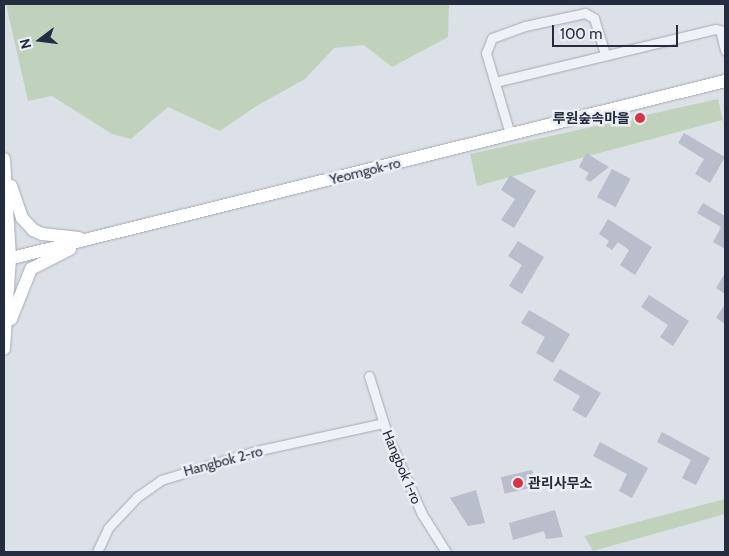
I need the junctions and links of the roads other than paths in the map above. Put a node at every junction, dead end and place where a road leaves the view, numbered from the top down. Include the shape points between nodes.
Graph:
1 (725, 50) edge
2 (605, 55) junction
3 (725, 81) edge
4 (495, 82) junction
5 (510, 134) junction
6 (4, 159) edge
7 (7, 177) junction
8 (89, 239) junction
9 (7, 259) edge
10 (6, 333) junction
11 (4, 349) edge
12 (369, 376) dead end
13 (382, 423) junction
14 (97, 552) edge
15 (446, 552) edge

1 - 2 street via 720,30 715,29
2 - 4 street
2 - 4 street via 594,18 586,13 525,26 492,38 486,53
3 - 5 main road, Yeomgok-ro
4 - 5 street
5 - 8 main road, Yeomgok-ro
6 - 7 main road
7 - 8 main road via 22,218 33,230 42,234
7 - 9 main road
8 - 9 main road, Yeomgok-ro
8 - 10 main road via 31,269
9 - 10 main road
10 - 11 main road
12 - 13 street, Hangbok 1-ro
13 - 14 street, Hangbok 2-ro via 256,451 161,480 137,497 108,528
13 - 15 street, Hangbok 1-ro via 422,514

